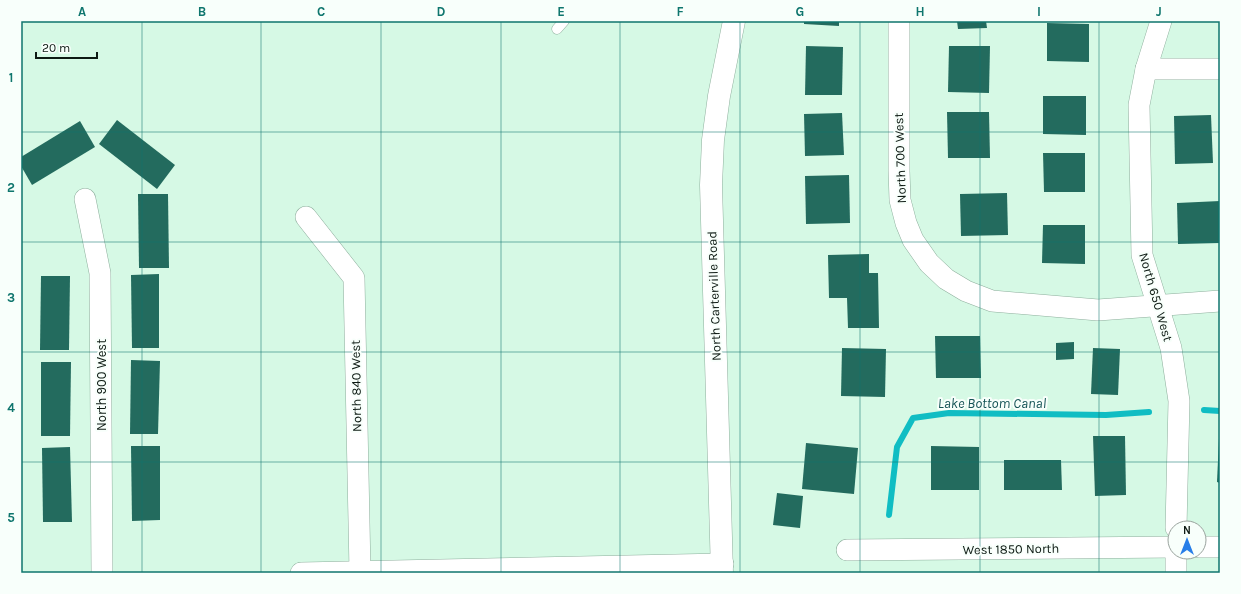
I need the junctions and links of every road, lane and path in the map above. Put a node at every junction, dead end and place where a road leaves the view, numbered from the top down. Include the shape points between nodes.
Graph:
1 (734, 21) edge
2 (899, 21) edge
3 (1161, 21) edge
4 (1146, 69) junction
5 (1220, 69) edge
6 (85, 199) dead end
7 (306, 217) dead end
8 (1220, 301) edge
9 (1157, 306) junction
10 (1176, 520) edge
11 (1167, 547) edge
12 (1207, 547) edge
13 (1220, 547) edge
14 (847, 550) dead end
15 (1176, 560) edge
16 (723, 568) edge
17 (354, 572) edge
18 (102, 573) edge
19 (301, 573) edge
20 (1176, 573) edge

1 - 16 street, North Carterville Road via 719,96 711,185
2 - 9 street, North 700 West via 900,200 913,240 929,263 946,279 966,291 992,301 1098,310
3 - 4 street, North 650 West
4 - 5 street
4 - 9 street, North 650 West via 1139,105 1142,255
6 - 18 street, North 900 West via 100,273
7 - 17 street, North 840 West via 354,278
8 - 9 street, North 700 West
9 - 10 street, North 650 West via 1171,348 1179,401
11 - 14 street, West 1850 North
12 - 13 street
15 - 20 street
16 - 17 street
17 - 19 street

